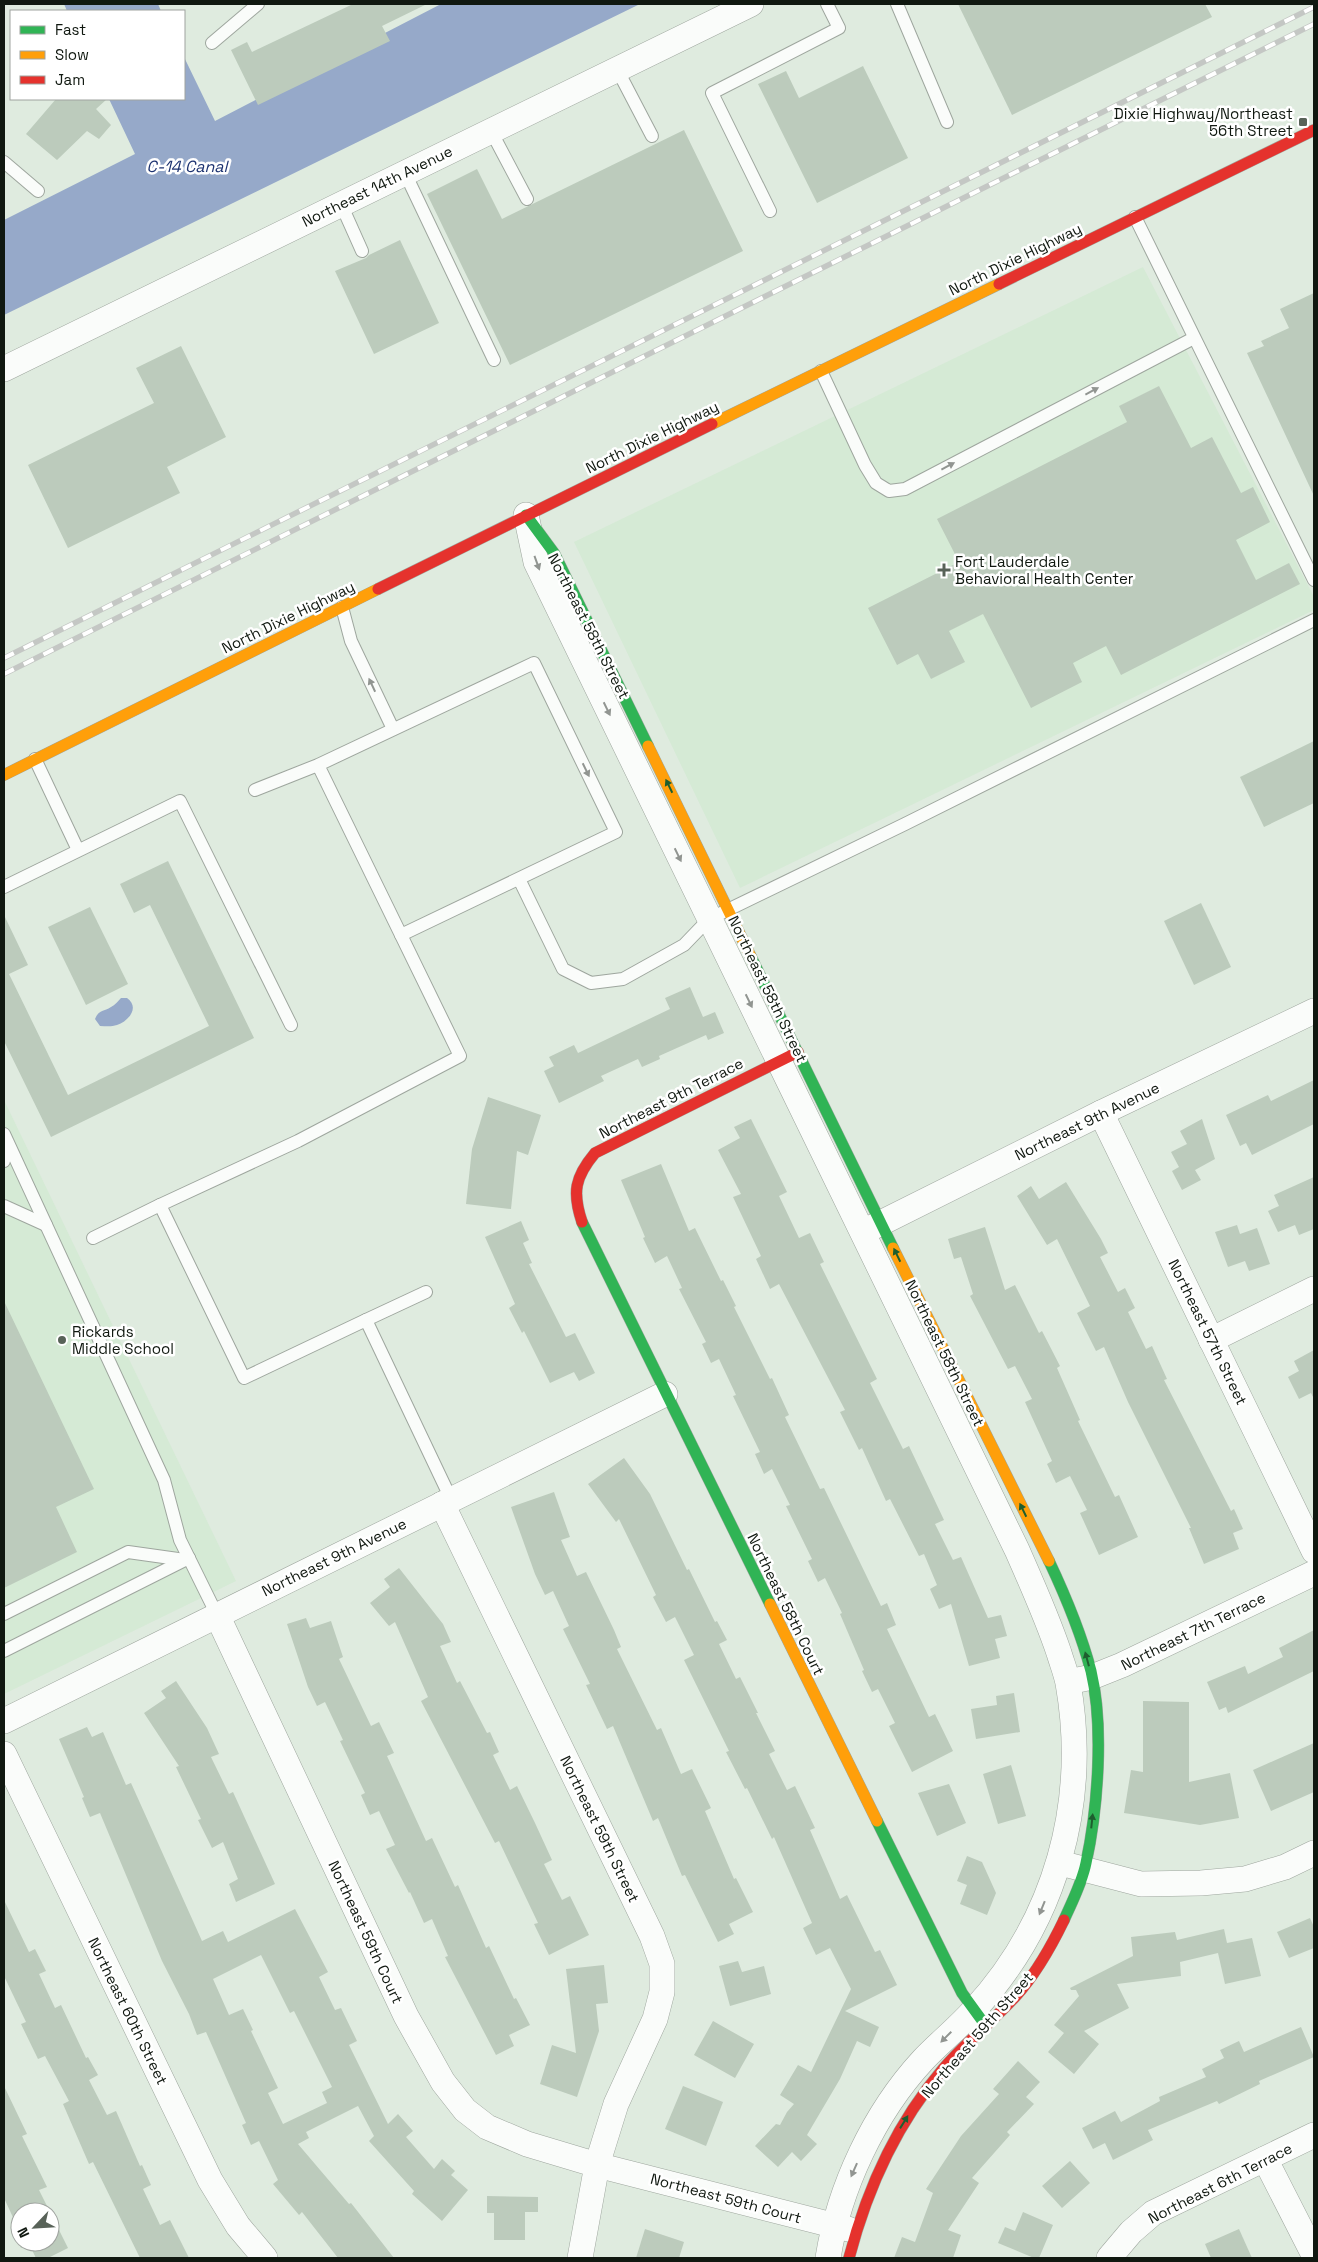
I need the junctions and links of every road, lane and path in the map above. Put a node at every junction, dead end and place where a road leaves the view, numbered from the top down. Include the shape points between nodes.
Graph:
1 (258, 4) edge
2 (750, 4) edge
3 (827, 4) edge
4 (897, 4) edge
5 (212, 43) dead end
6 (617, 69) junction
7 (947, 122) dead end
8 (1314, 130) edge
9 (491, 131) junction
10 (652, 136) dead end
11 (4, 162) edge
12 (405, 172) junction
13 (38, 191) dead end
14 (527, 199) dead end
15 (341, 204) junction
16 (770, 211) dead end
17 (1135, 217) junction
18 (362, 251) dead end
19 (1194, 338) junction
20 (494, 360) dead end
21 (4, 369) edge
22 (821, 371) junction
23 (526, 515) junction
24 (1314, 580) edge
25 (342, 607) junction
26 (1314, 620) edge
27 (393, 728) junction
28 (35, 759) junction
29 (318, 765) junction
30 (4, 775) edge
31 (255, 790) dead end
32 (78, 850) junction
33 (519, 879) junction
34 (4, 887) edge
35 (719, 914) junction
36 (401, 935) junction
37 (1314, 1011) edge
38 (290, 1025) dead end
39 (788, 1056) junction
40 (1101, 1113) junction
41 (5, 1137) edge
42 (4, 1161) edge
43 (576, 1188) joint
44 (160, 1205) junction
45 (4, 1206) edge
46 (46, 1225) junction
47 (871, 1228) junction
48 (93, 1238) dead end
49 (1314, 1289) edge
50 (426, 1292) dead end
51 (366, 1320) junction
52 (1211, 1340) junction
53 (665, 1394) junction
54 (447, 1501) junction
55 (1314, 1551) edge
56 (187, 1559) junction
57 (1314, 1573) edge
58 (4, 1614) edge
59 (217, 1616) junction
60 (4, 1651) edge
61 (1080, 1679) junction
62 (4, 1721) edge
63 (4, 1754) edge
64 (1314, 1853) edge
65 (1060, 1863) junction
66 (1085, 1869) junction
67 (980, 2019) junction
68 (1314, 2135) edge
69 (1265, 2159) junction
70 (597, 2165) junction
71 (844, 2228) junction
72 (1314, 2255) edge
73 (265, 2258) edge
74 (580, 2258) edge
75 (828, 2258) edge
76 (849, 2258) edge
77 (1109, 2258) edge

1 - 5 lane
2 - 6 street, Northeast 14th Avenue
3 - 16 lane via 838,28 712,93
4 - 7 lane
6 - 9 street, Northeast 14th Avenue
6 - 10 lane
8 - 17 street, North Dixie Highway
9 - 12 street, Northeast 14th Avenue
9 - 14 lane
11 - 13 lane
12 - 15 street, Northeast 14th Avenue
12 - 20 lane
15 - 18 lane
15 - 21 street, Northeast 14th Avenue
17 - 19 lane
17 - 22 street, North Dixie Highway
22 -> 19 lane via 864,464 876,483 889,491 905,488
19 - 24 lane
22 - 23 street, North Dixie Highway
23 - 25 street, North Dixie Highway
23 - 35 street, Northeast 58th Street via 536,562
27 -> 25 lane via 351,640
25 - 28 street, North Dixie Highway
26 - 35 lane
27 - 29 lane
27 -> 33 lane via 534,663 616,832
28 - 30 street, North Dixie Highway
28 - 32 lane
29 - 31 lane
29 - 36 lane
32 - 34 lane
32 - 38 lane via 180,801
33 - 35 lane via 563,969 592,983 623,979 655,962 684,945
33 - 36 lane
35 - 39 street, Northeast 58th Street
36 - 44 lane via 460,1056 298,1141
37 - 40 street, Northeast 9th Avenue
39 - 43 street, Northeast 9th Terrace via 595,1153 582,1167
39 - 47 street, Northeast 58th Street
40 - 47 street, Northeast 9th Avenue
40 - 52 street, Northeast 57th Street
41 - 42 lane
41 - 46 lane
43 - 53 street, Northeast 58th Court via 576,1206 585,1230
44 - 48 lane
44 - 51 lane via 244,1378
45 - 46 lane
46 - 56 lane via 164,1480
47 - 61 street, Northeast 58th Street via 1041,1605
49 - 52 street
50 - 51 lane
51 - 54 lane
52 - 55 street, Northeast 57th Street
53 - 54 street, Northeast 9th Avenue
53 - 67 street, Northeast 58th Court via 958,1984
54 - 59 street, Northeast 9th Avenue
54 - 70 street, Northeast 59th Street via 652,1936 662,1964 662,1992 655,2019 616,2104
56 - 58 lane via 128,1552
56 - 59 lane
56 - 60 lane
57 - 61 street, Northeast 7th Terrace via 1122,1666
59 - 62 street, Northeast 9th Avenue
59 - 70 street, Northeast 59th Court via 406,2016 443,2082 464,2110 487,2127 528,2144
61 - 65 street, Northeast 58th Street via 1071,1813
66 -> 61 street, Northeast 58th Street via 1096,1771 1096,1714
63 - 73 street, Northeast 60th Street via 210,2180 238,2226
64 - 66 street via 1285,1867 1245,1879 1201,1883 1141,1884
65 - 66 street
65 -> 67 street, Northeast 59th Street via 1024,1947
66 - 67 street, Northeast 59th Street via 1059,1932 1042,1960 1018,1993
67 - 71 street, Northeast 59th Street via 921,2062 886,2109 845,2189
68 - 69 street, Northeast 6th Terrace
69 - 72 street
69 - 77 street, Northeast 6th Terrace via 1153,2213
70 - 71 street, Northeast 59th Court
70 - 74 street
71 - 75 street, Northeast 59th Street
71 - 76 street, Northeast 59th Street

